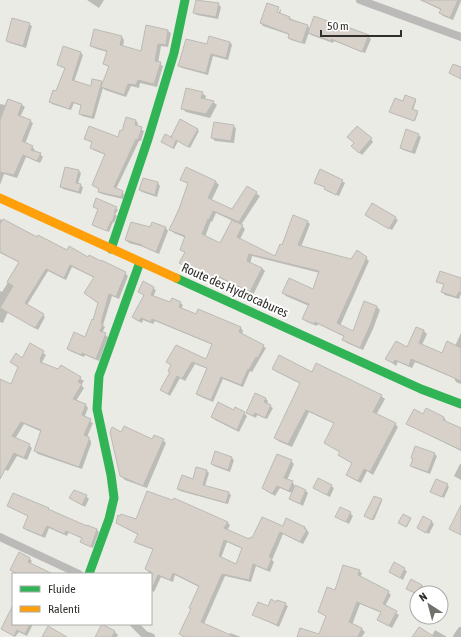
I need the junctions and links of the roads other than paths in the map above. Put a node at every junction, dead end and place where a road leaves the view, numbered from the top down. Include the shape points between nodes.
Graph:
1 (185, 0) edge
2 (360, 0) edge
3 (461, 37) edge
4 (0, 198) edge
5 (111, 249) junction
6 (140, 262) junction
7 (461, 404) edge
8 (0, 537) edge
9 (77, 573) edge
10 (89, 573) edge
11 (135, 625) edge
12 (461, 631) edge
13 (150, 637) edge
14 (457, 637) edge

1 - 5 street via 174,53
2 - 3 street
4 - 5 street, Route des Hydrocabures
5 - 6 street, Route des Hydrocabures
6 - 7 street, Route des Hydrocabures
6 - 10 street via 99,376 97,409 114,498
8 - 9 street
11 - 13 street
12 - 14 street

